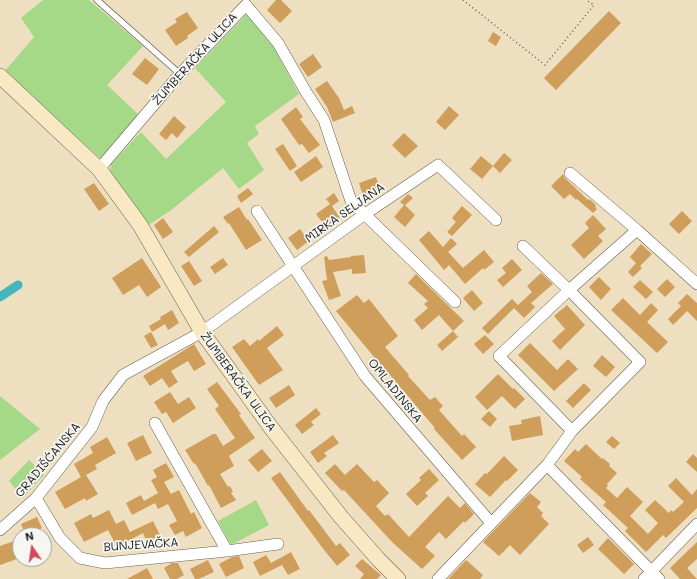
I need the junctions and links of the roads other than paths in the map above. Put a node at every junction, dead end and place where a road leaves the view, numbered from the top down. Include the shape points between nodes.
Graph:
1 (97, 0) edge
2 (180, 74) junction
3 (0, 76) edge
4 (99, 169) junction
5 (570, 173) dead end
6 (257, 211) dead end
7 (365, 214) junction
8 (496, 220) dead end
9 (637, 230) junction
10 (523, 246) dead end
11 (293, 266) junction
12 (697, 284) edge
13 (569, 290) junction
14 (455, 302) dead end
15 (202, 332) junction
16 (155, 423) dead end
17 (572, 431) junction
18 (547, 465) junction
19 (36, 498) junction
20 (491, 523) junction
21 (697, 524) edge
22 (0, 530) edge
23 (278, 544) dead end
24 (227, 551) junction
25 (651, 577) edge
26 (398, 579) edge
27 (438, 579) edge

1 - 2 lane
2 - 4 street, ŽUMBERAČKA ULICA
2 - 7 street, ŽUMBERAČKA ULICA via 246,4 278,43 324,120 351,201
3 - 4 main road, ŽUMBERAČKA ULICA
4 - 15 main road, ŽUMBERAČKA ULICA via 140,225
5 - 9 street
6 - 11 street, OMLADINSKA
7 - 8 street, MIRKA SELJANA via 438,164
7 - 11 street, MIRKA SELJANA
7 - 14 street
9 - 12 street
9 - 13 street
10 - 13 street
11 - 15 street, MIRKA SELJANA
11 - 20 street, OMLADINSKA via 365,376
13 - 17 street via 640,362
13 - 17 street via 499,356
15 - 19 street, GRADIŠĆANSKA via 123,375 103,401 92,427
15 - 26 main road, ŽUMBERAČKA ULICA via 302,468 341,517
16 - 24 street
17 - 18 street
18 - 20 street
18 - 25 street
19 - 22 street, GRADIŠĆANSKA
19 - 24 street, BUNJEVAČKA via 60,538 80,558 105,563
20 - 27 street
21 - 25 street
23 - 24 street, BUNJEVAČKA

